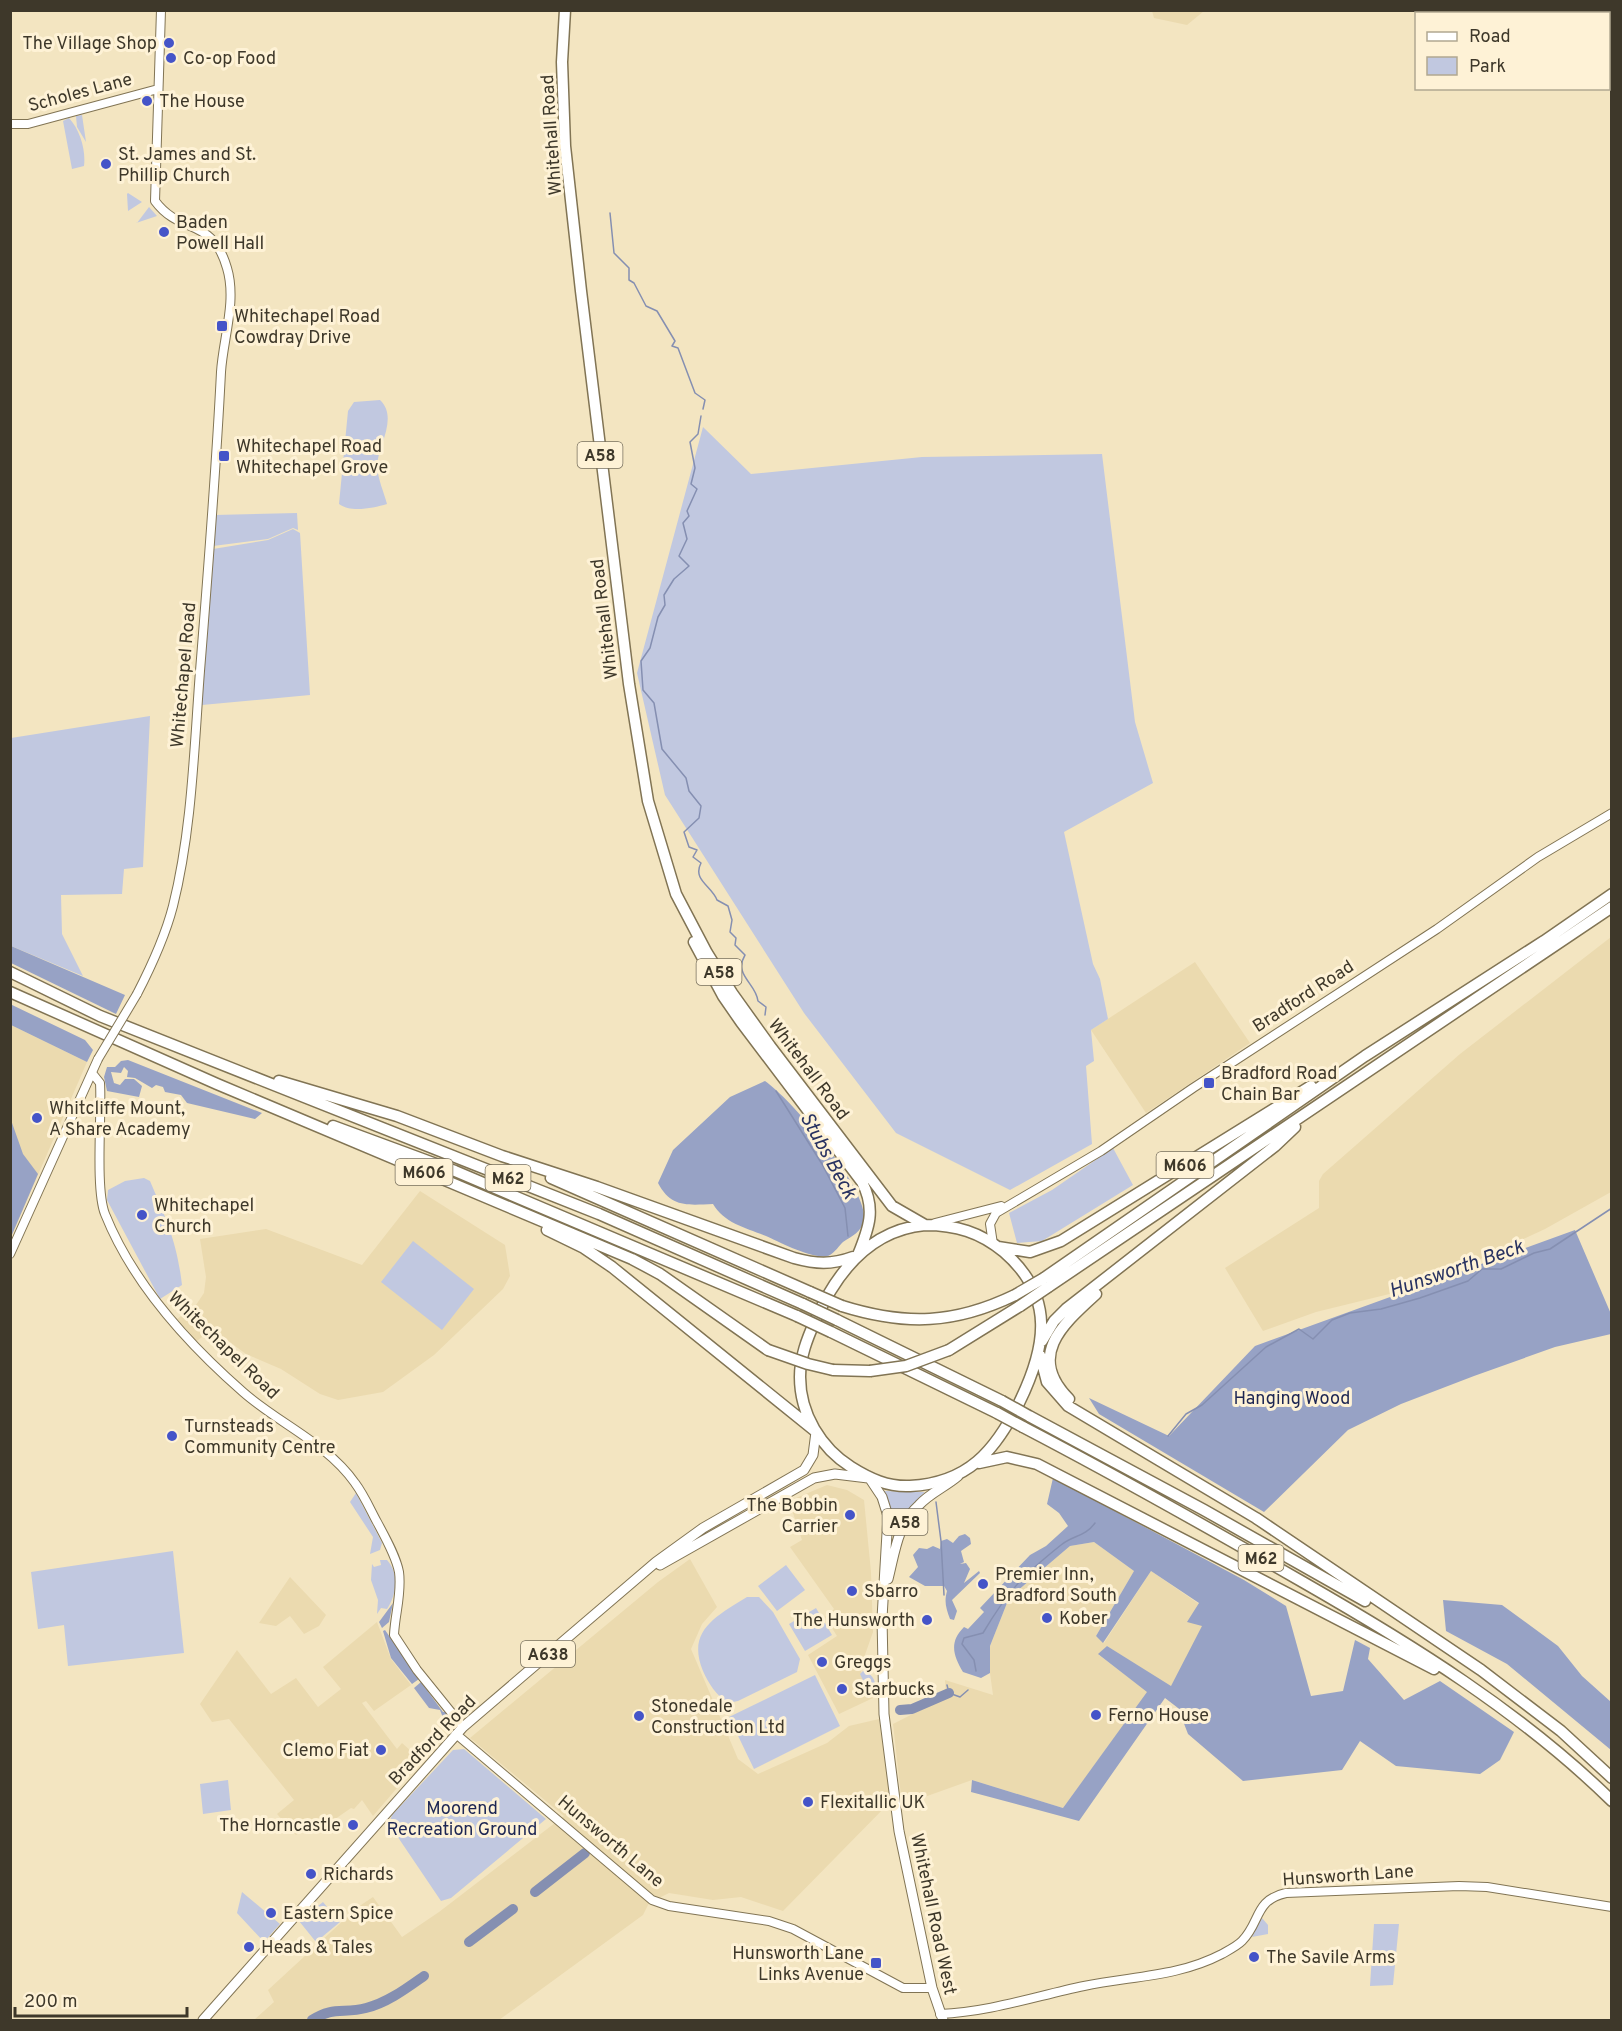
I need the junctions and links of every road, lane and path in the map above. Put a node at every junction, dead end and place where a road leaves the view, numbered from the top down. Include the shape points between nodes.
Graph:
1 (161, 10) edge
2 (565, 10) edge
3 (158, 89) junction
4 (10, 124) edge
5 (1611, 813) edge
6 (676, 894) junction
7 (1611, 894) edge
8 (1611, 907) edge
9 (10, 972) edge
10 (10, 992) edge
11 (1365, 1056) junction
12 (208, 1060) junction
13 (92, 1073) junction
14 (217, 1084) junction
15 (1316, 1106) junction
16 (502, 1156) junction
17 (475, 1194) junction
18 (1011, 1204) junction
19 (927, 1225) junction
20 (996, 1245) junction
21 (10, 1254) edge
22 (857, 1256) junction
23 (1131, 1260) junction
24 (1046, 1282) junction
25 (1040, 1348) junction
26 (1108, 1430) junction
27 (815, 1431) junction
28 (976, 1464) junction
29 (964, 1471) junction
30 (869, 1479) junction
31 (632, 1581) junction
32 (883, 1598) junction
33 (1443, 1645) junction
34 (1492, 1702) junction
35 (460, 1731) junction
36 (1611, 1778) edge
37 (1611, 1801) edge
38 (1611, 1907) edge
39 (932, 1988) junction
40 (941, 2018) edge
41 (203, 2020) edge

1 - 3 street, Whitechapel Road
2 - 6 highway, Whitehall Road / A58 via 565,146 628,684 648,801
3 - 4 street, Scholes Lane via 28,124
3 - 13 street, Whitechapel Road, bridge via 154,201 170,218 210,236 219,248 229,276 229,307 182,861 158,953
5 - 18 street, Bradford Road via 1538,857 1437,929 1101,1151
6 - 19 highway, Whitehall Road / A58 via 732,993 859,1163 892,1206
6 - 22 highway, A58 via 686,925 723,996 867,1193 870,1220
7 - 11 highway, M606
8 - 15 highway, M606
9 - 12 highway, M62 via 100,1016
10 - 14 highway, M62
11 - 20 highway, M606 via 1306,1088 1061,1241 1030,1252
11 - 24 highway, M606
12 - 16 highway, M606 via 397,1116
12 - 33 highway, M62, bridge via 599,1214 837,1320 1002,1401
13 - 21 street, Whitechapel Road
13 - 35 street, Whitechapel Road via 100,1083 104,1213 131,1263 169,1319 233,1382 272,1416 310,1440 354,1482 399,1570 401,1597 394,1635
14 - 17 highway, M606
14 - 34 highway, M62, bridge via 455,1170 831,1332 997,1413 1167,1503 1414,1648
15 - 23 highway, M606 via 1275,1146
15 - 24 highway, M606
16 - 22 highway via 597,1186 794,1258 828,1264
16 - 24 highway, M606, bridge via 842,1306 897,1319 930,1320 969,1313
17 - 24 highway, M606, bridge via 660,1274 768,1350 833,1370 870,1371 906,1366 949,1350 1020,1306
17 - 27 highway via 584,1248 612,1267
18 - 19 street, Bradford Road
18 - 20 street, Bradford Road via 991,1219
19 - 20 highway via 963,1228
19 - 22 highway via 891,1233
20 - 25 highway via 1021,1268 1034,1289 1041,1315
22 - 27 highway via 835,1282 804,1348 801,1394
23 - 25 highway, M606 via 1060,1314
23 - 26 highway via 1062,1327 1050,1350 1051,1371 1059,1389
25 - 26 highway via 1044,1376 1055,1395
25 - 28 highway via 1007,1427
26 - 33 highway via 1256,1518
27 - 30 highway via 833,1455
27 - 31 main road, Bradford Road via 813,1455 804,1470 703,1528
28 - 29 highway
28 - 34 highway via 1007,1457 1037,1464 1319,1608
29 - 30 highway via 910,1486
29 - 32 main road, Whitehall Road West / A58 via 919,1504 905,1521 896,1541
30 - 31 main road, Bradford Road / A638 via 835,1474 806,1481
30 - 32 main road, Whitehall Road West / A58 via 882,1497 888,1516
31 - 35 main road, Bradford Road / A638
32 - 39 main road, Whitehall Road West / A58 via 884,1714 899,1831
33 - 36 highway, M62 via 1525,1702
34 - 37 highway, M62 via 1579,1770
35 - 39 street, Hunsworth Lane via 652,1900 769,1921 802,1934 903,1988
35 - 41 main road, Bradford Road / A638
38 - 40 street, Hunsworth Lane via 1487,1887 1286,1893 1266,1901 1243,1941 1191,1968 1086,1985
39 - 40 main road, Whitehall Road West / A58

